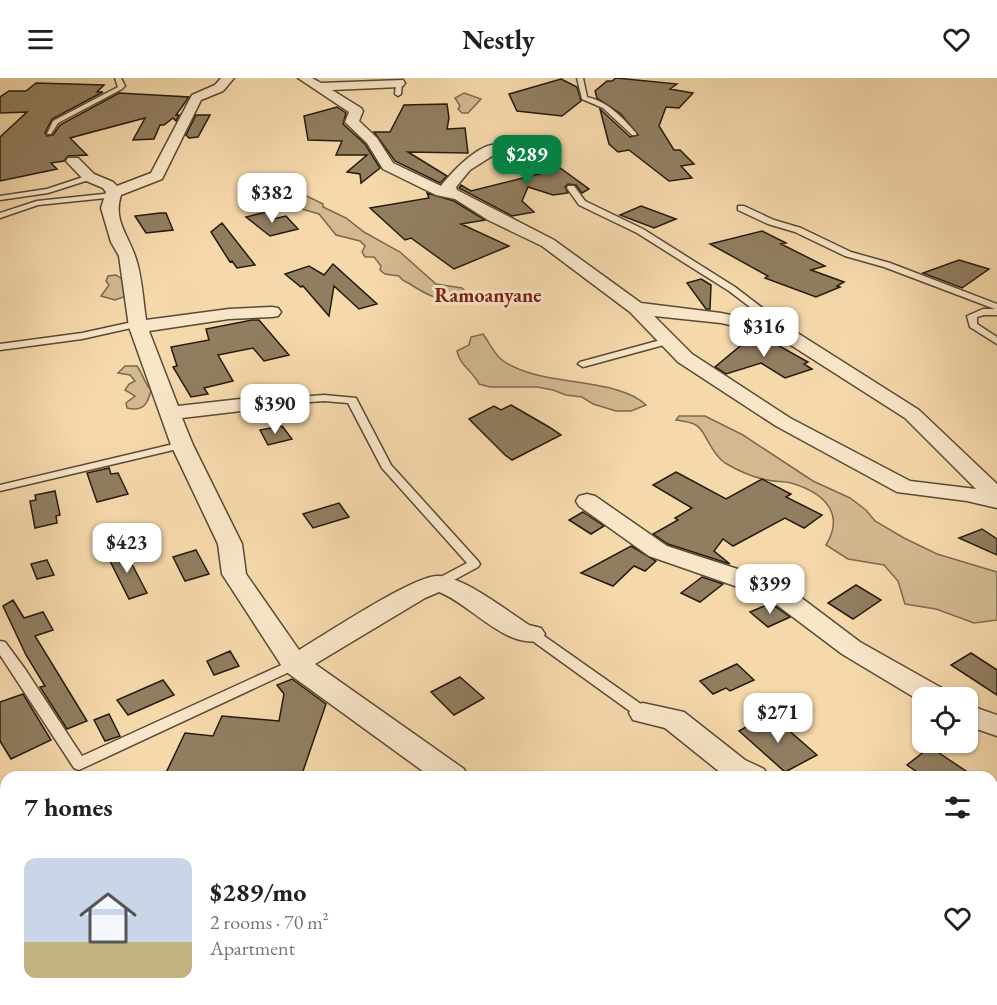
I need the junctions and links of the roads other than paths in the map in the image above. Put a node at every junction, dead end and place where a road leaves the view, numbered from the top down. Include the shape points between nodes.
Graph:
1 (118, 78) edge
2 (228, 78) edge
3 (580, 78) edge
4 (311, 82) edge
5 (398, 89) dead end
6 (49, 133) dead end
7 (634, 134) dead end
8 (495, 148) dead end
9 (73, 161) dead end
10 (89, 177) junction
11 (571, 188) dead end
12 (450, 192) junction
13 (114, 193) junction
14 (0, 198) edge
15 (741, 208) dead end
16 (0, 216) edge
17 (997, 307) edge
18 (636, 308) junction
19 (272, 312) dead end
20 (993, 312) edge
21 (997, 321) edge
22 (138, 325) junction
23 (781, 332) junction
24 (668, 341) junction
25 (997, 341) edge
26 (0, 347) edge
27 (583, 364) dead end
28 (258, 403) joint
29 (170, 413) junction
30 (182, 445) junction
31 (0, 488) edge
32 (997, 496) edge
33 (587, 501) dead end
34 (997, 501) edge
35 (437, 584) junction
36 (532, 634) joint
37 (0, 645) edge
38 (295, 664) junction
39 (918, 687) edge
40 (643, 713) joint
41 (978, 719) edge
42 (997, 726) edge
43 (445, 771) edge
44 (741, 771) edge

1 - 6 lane via 120,88 55,122
2 - 13 street via 219,88 196,98 157,176
3 - 7 lane via 584,98 607,108
4 - 5 street
4 - 12 street via 356,111 352,122 372,141 387,166 441,192
8 - 12 street via 465,167 448,187
9 - 10 street
10 - 13 street via 108,185
10 - 14 lane via 48,191
11 - 23 lane via 582,203 640,231 732,289 779,325
12 - 18 street via 548,243
13 - 16 lane via 37,203
13 - 22 street via 109,208 127,256
15 - 17 lane via 848,254
18 - 23 street via 721,318
18 - 24 street
19 - 22 street
20 - 21 lane
20 - 25 lane via 972,316 974,325
22 - 26 lane
22 - 29 street
23 - 32 street via 912,414
24 - 27 lane
24 - 34 street via 685,358 734,392 905,487
28 - 29 street
28 - 35 lane via 352,399 386,466 474,564
29 - 30 street
30 - 31 lane
30 - 38 street via 230,544 234,574
33 - 39 street via 658,551 744,580 786,599 851,648
35 - 36 street via 450,587 523,633
35 - 38 street via 416,592
36 - 40 lane
37 - 38 lane via 79,764
38 - 43 street
40 - 44 street via 674,719
41 - 42 street

